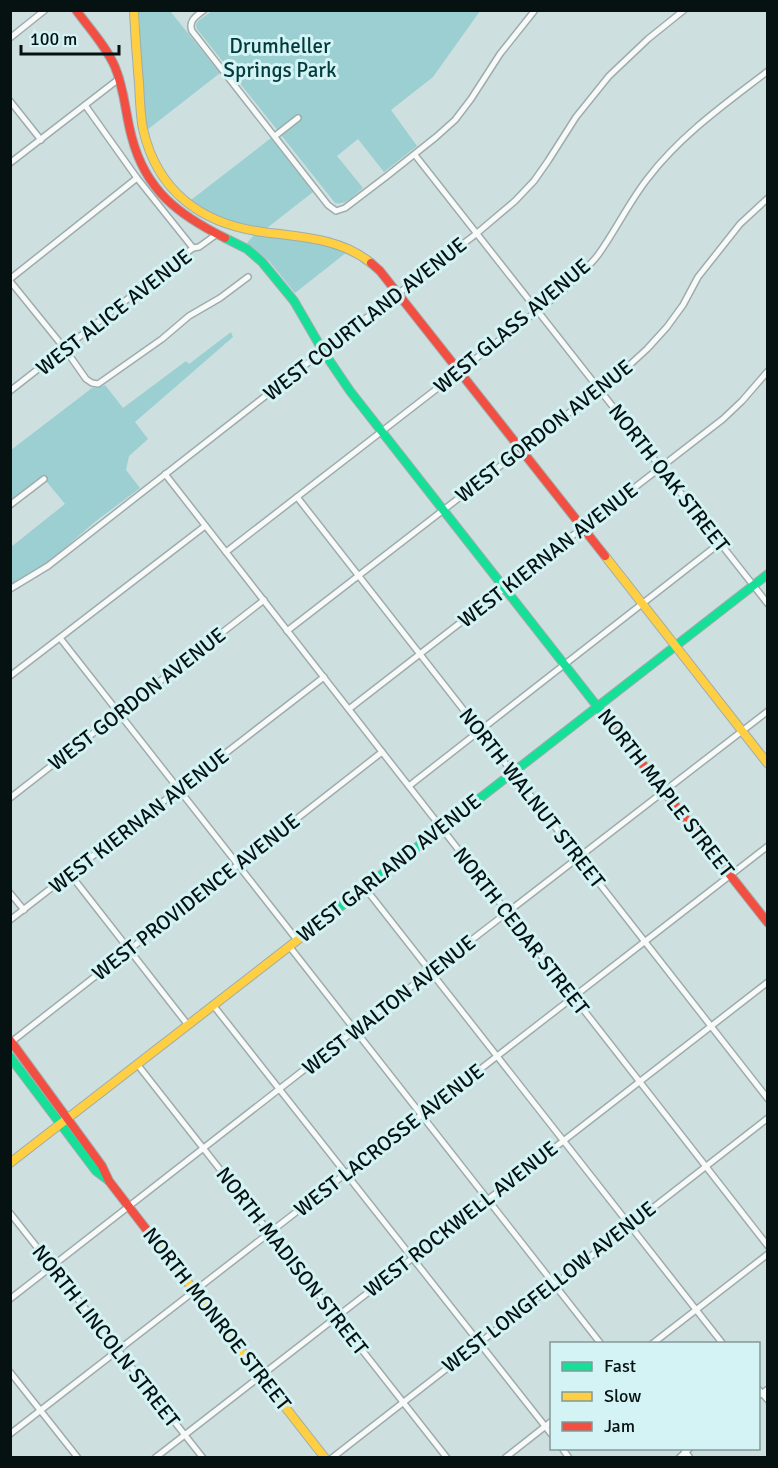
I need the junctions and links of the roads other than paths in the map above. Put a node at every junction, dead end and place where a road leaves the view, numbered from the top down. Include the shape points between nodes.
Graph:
1 (45, 10) edge
2 (76, 10) edge
3 (134, 10) edge
4 (204, 10) edge
5 (535, 10) edge
6 (684, 10) edge
7 (10, 38) edge
8 (768, 71) edge
9 (120, 78) junction
10 (10, 101) edge
11 (85, 105) junction
12 (298, 118) dead end
13 (275, 136) junction
14 (41, 140) junction
15 (415, 155) junction
16 (10, 164) edge
17 (137, 178) junction
18 (768, 198) edge
19 (217, 234) junction
20 (476, 234) junction
21 (193, 248) junction
22 (248, 277) dead end
23 (10, 280) edge
24 (398, 293) junction
25 (537, 311) junction
26 (65, 349) junction
27 (323, 351) junction
28 (768, 371) edge
29 (460, 372) junction
30 (598, 389) junction
31 (10, 391) edge
32 (382, 432) junction
33 (522, 449) junction
34 (661, 468) junction
35 (165, 474) junction
36 (44, 479) dead end
37 (297, 497) junction
38 (10, 505) edge
39 (443, 510) junction
40 (205, 526) junction
41 (583, 528) junction
42 (720, 543) junction
43 (226, 552) junction
44 (768, 574) edge
45 (358, 576) junction
46 (753, 585) junction
47 (504, 588) junction
48 (10, 589) edge
49 (264, 600) junction
50 (642, 604) junction
51 (768, 604) edge
52 (287, 631) junction
53 (60, 638) junction
54 (675, 646) junction
55 (419, 654) junction
56 (564, 664) junction
57 (10, 676) edge
58 (324, 677) junction
59 (598, 706) junction
60 (349, 709) junction
61 (768, 711) edge
62 (120, 713) junction
63 (479, 731) junction
64 (741, 731) junction
65 (382, 752) junction
66 (768, 764) edge
67 (512, 772) junction
68 (409, 786) junction
69 (179, 789) junction
70 (665, 790) junction
71 (10, 798) edge
72 (442, 828) junction
73 (768, 846) edge
74 (579, 857) junction
75 (237, 865) junction
76 (70, 874) junction
77 (731, 875) junction
78 (365, 888) junction
79 (10, 893) edge
80 (24, 910) junction
81 (507, 913) junction
82 (10, 920) edge
83 (768, 923) edge
84 (297, 940) junction
85 (645, 941) junction
86 (289, 946) junction
87 (129, 950) junction
88 (431, 972) junction
89 (768, 982) edge
90 (573, 997) junction
91 (213, 1005) junction
92 (188, 1025) junction
93 (711, 1026) junction
94 (354, 1030) junction
95 (11, 1042) edge
96 (497, 1056) junction
97 (10, 1057) edge
98 (137, 1064) junction
99 (638, 1082) junction
100 (280, 1089) junction
101 (768, 1098) edge
102 (421, 1115) junction
103 (68, 1118) junction
104 (768, 1118) edge
105 (60, 1124) junction
106 (563, 1140) junction
107 (203, 1149) junction
108 (10, 1163) edge
109 (705, 1166) junction
110 (346, 1174) junction
111 (109, 1181) junction
112 (487, 1199) junction
113 (129, 1207) junction
114 (10, 1214) edge
115 (630, 1224) junction
116 (270, 1233) junction
117 (768, 1246) edge
118 (768, 1254) edge
119 (412, 1257) junction
120 (51, 1267) junction
121 (554, 1284) junction
122 (195, 1292) junction
123 (10, 1299) edge
124 (697, 1309) junction
125 (336, 1316) junction
126 (599, 1342) edge
127 (655, 1342) edge
128 (722, 1342) edge
129 (479, 1343) junction
130 (119, 1351) junction
131 (10, 1372) edge
132 (260, 1376) junction
133 (762, 1392) edge
134 (768, 1400) edge
135 (403, 1401) junction
136 (40, 1411) junction
137 (550, 1422) edge
138 (545, 1426) junction
139 (550, 1432) edge
140 (10, 1434) edge
141 (185, 1435) junction
142 (687, 1452) edge
143 (78, 1458) edge
144 (155, 1458) edge
145 (203, 1458) edge
146 (325, 1458) edge
147 (332, 1458) edge
148 (447, 1458) edge
149 (505, 1458) edge
150 (679, 1458) edge

1 - 7 street
2 - 9 main road, NORTH MAPLE STREET via 109,55
3 - 24 main road via 145,137 157,168 177,195 223,224 339,244 380,271
4 - 13 street via 193,19 192,31
5 - 15 street via 454,120
6 - 20 street, WEST COURTLAND AVENUE via 609,76 576,117 534,181
8 - 25 street, WEST GLASS AVENUE via 683,139 634,197 597,256
9 - 11 street
9 - 19 main road, NORTH MAPLE STREET via 132,138 147,175 172,206
10 - 14 street
11 - 14 street
11 - 17 street
12 - 13 street
13 - 15 street via 336,211
14 - 16 street
15 - 20 street, NORTH OAK STREET
17 - 21 street
17 - 23 street
18 - 30 street, WEST GORDON AVENUE via 740,224 698,277 667,327 623,371
19 - 21 street, WEST ALICE AVENUE
19 - 27 main road, NORTH MAPLE STREET via 247,249 262,262 294,301
20 - 24 street, WEST COURTLAND AVENUE
20 - 25 street, NORTH OAK STREET
21 - 26 street, WEST ALICE AVENUE
22 - 26 street via 98,384 87,379
23 - 26 street
24 - 27 street, WEST COURTLAND AVENUE
24 - 29 main road
25 - 29 street, WEST GLASS AVENUE
25 - 30 street, NORTH OAK STREET
26 - 31 street, WEST ALICE AVENUE
27 - 32 main road, NORTH MAPLE STREET
27 - 35 street, WEST COURTLAND AVENUE
28 - 34 street, WEST KIERNAN AVENUE via 723,419
29 - 32 street, WEST GLASS AVENUE
29 - 33 main road
30 - 33 street, WEST GORDON AVENUE
30 - 34 street, NORTH OAK STREET
32 - 37 street, WEST GLASS AVENUE
32 - 39 main road, NORTH MAPLE STREET
33 - 39 street, WEST GORDON AVENUE
33 - 41 main road
34 - 41 street, WEST KIERNAN AVENUE
34 - 42 street, NORTH OAK STREET
35 - 40 street, NORTH CEDAR STREET
35 - 48 street, WEST COURTLAND AVENUE via 48,566
36 - 38 street
37 - 43 street, WEST GLASS AVENUE
37 - 45 street, NORTH WALNUT STREET
39 - 45 street, WEST GORDON AVENUE
39 - 47 main road, NORTH MAPLE STREET
40 - 43 street, NORTH CEDAR STREET
40 - 53 street
41 - 47 street, WEST KIERNAN AVENUE
41 - 50 main road
42 - 46 street, NORTH OAK STREET
42 - 50 street
43 - 49 street, NORTH CEDAR STREET
44 - 46 main road, WEST GARLAND AVENUE
45 - 52 street, WEST GORDON AVENUE
45 - 55 street, NORTH WALNUT STREET
46 - 51 street, NORTH OAK STREET
46 - 54 main road, WEST GARLAND AVENUE
47 - 55 street, WEST KIERNAN AVENUE
47 - 56 main road, NORTH MAPLE STREET
49 - 52 street, NORTH CEDAR STREET
49 - 62 street, WEST GORDON AVENUE
50 - 54 main road
50 - 56 street
52 - 58 street, NORTH CEDAR STREET
53 - 57 street
53 - 62 street
54 - 59 main road, WEST GARLAND AVENUE
54 - 64 main road
55 - 60 street, WEST KIERNAN AVENUE
55 - 63 street, NORTH WALNUT STREET
56 - 59 main road, NORTH MAPLE STREET
56 - 63 street
58 - 60 street, NORTH CEDAR STREET
58 - 69 street, WEST KIERNAN AVENUE
59 - 67 main road, WEST GARLAND AVENUE
59 - 70 main road, NORTH MAPLE STREET
60 - 65 street, NORTH CEDAR STREET
61 - 64 street, WEST WALTON AVENUE
62 - 69 street
62 - 71 street, WEST GORDON AVENUE
63 - 67 street, NORTH WALNUT STREET
63 - 68 street
64 - 66 main road
64 - 70 street, WEST WALTON AVENUE
65 - 68 street, NORTH CEDAR STREET
65 - 75 street, WEST PROVIDENCE AVENUE
67 - 72 main road, WEST GARLAND AVENUE
67 - 74 street, NORTH WALNUT STREET
68 - 72 street, NORTH CEDAR STREET
69 - 75 street
69 - 76 street, WEST KIERNAN AVENUE
70 - 74 street, WEST WALTON AVENUE
70 - 77 main road, NORTH MAPLE STREET
72 - 78 main road, WEST GARLAND AVENUE
72 - 81 street, NORTH CEDAR STREET
73 - 77 street, WEST LACROSSE AVENUE
74 - 81 street, WEST WALTON AVENUE
74 - 85 street, NORTH WALNUT STREET
75 - 84 street
75 - 87 street, WEST PROVIDENCE AVENUE
76 - 80 street, WEST KIERNAN AVENUE
76 - 87 street
77 - 83 main road, NORTH MAPLE STREET
77 - 85 street, WEST LACROSSE AVENUE
78 - 84 main road, WEST GARLAND AVENUE
78 - 88 street
79 - 80 street
80 - 82 street, WEST KIERNAN AVENUE
81 - 88 street, WEST WALTON AVENUE
81 - 90 street, NORTH CEDAR STREET
84 - 86 main road, WEST GARLAND AVENUE
85 - 90 street, WEST LACROSSE AVENUE
85 - 93 street, NORTH WALNUT STREET
86 - 91 main road, WEST GARLAND AVENUE
86 - 94 street
87 - 92 street
87 - 95 street, WEST PROVIDENCE AVENUE
88 - 94 street, WEST WALTON AVENUE
88 - 96 street
89 - 93 street, WEST ROCKWELL AVENUE
90 - 96 street, WEST LACROSSE AVENUE
90 - 99 street, NORTH CEDAR STREET
91 - 92 main road, WEST GARLAND AVENUE
91 - 100 street
92 - 98 main road, WEST GARLAND AVENUE
93 - 99 street, WEST ROCKWELL AVENUE
93 - 101 street, NORTH WALNUT STREET
94 - 100 street, WEST WALTON AVENUE
94 - 102 street
95 - 103 main road, NORTH MONROE STREET
96 - 102 street, WEST LACROSSE AVENUE
96 - 106 street
97 - 105 main road, NORTH MONROE STREET
98 - 103 main road, WEST GARLAND AVENUE
98 - 107 street, NORTH MADISON STREET
99 - 106 street, WEST ROCKWELL AVENUE
99 - 109 street, NORTH CEDAR STREET
100 - 107 street, WEST WALTON AVENUE
100 - 110 street
102 - 110 street, WEST LACROSSE AVENUE
102 - 112 street
103 - 105 main road, WEST GARLAND AVENUE
103 - 111 main road, NORTH MONROE STREET
104 - 109 street, WEST LONGFELLOW AVENUE
105 - 108 main road, WEST GARLAND AVENUE
105 - 111 main road, NORTH MONROE STREET
106 - 112 street, WEST ROCKWELL AVENUE
106 - 115 street
107 - 113 street, WEST WALTON AVENUE
107 - 116 street, NORTH MADISON STREET
109 - 115 street, WEST LONGFELLOW AVENUE
109 - 117 street, NORTH CEDAR STREET
110 - 116 street, WEST LACROSSE AVENUE
110 - 119 street
111 - 113 main road, NORTH MONROE STREET
112 - 119 street, WEST ROCKWELL AVENUE
112 - 121 street
113 - 120 street, WEST WALTON AVENUE
113 - 122 main road, NORTH MONROE STREET
114 - 120 street, NORTH LINCOLN STREET
115 - 121 street, WEST LONGFELLOW AVENUE
115 - 124 street
116 - 122 street, WEST LACROSSE AVENUE
116 - 125 street, NORTH MADISON STREET
118 - 124 street
119 - 125 street, WEST ROCKWELL AVENUE
119 - 129 street
120 - 123 street, WEST WALTON AVENUE
120 - 130 street, NORTH LINCOLN STREET
121 - 126 street
121 - 129 street, WEST LONGFELLOW AVENUE
122 - 130 street, WEST LACROSSE AVENUE
122 - 132 main road, NORTH MONROE STREET
124 - 127 street
124 - 128 street
125 - 132 street, WEST ROCKWELL AVENUE
125 - 135 street, NORTH MADISON STREET
129 - 135 street, WEST LONGFELLOW AVENUE
129 - 138 street
130 - 136 street, WEST LACROSSE AVENUE
130 - 141 street, NORTH LINCOLN STREET
131 - 136 street
132 - 141 street, WEST ROCKWELL AVENUE
132 - 146 main road, NORTH MONROE STREET
133 - 134 street
135 - 147 street, WEST LONGFELLOW AVENUE
135 - 148 street, NORTH MADISON STREET
136 - 140 street, WEST LACROSSE AVENUE
136 - 143 street
137 - 138 street
138 - 139 street
138 - 149 street
141 - 144 street, WEST ROCKWELL AVENUE
141 - 145 street, NORTH LINCOLN STREET
142 - 150 street

